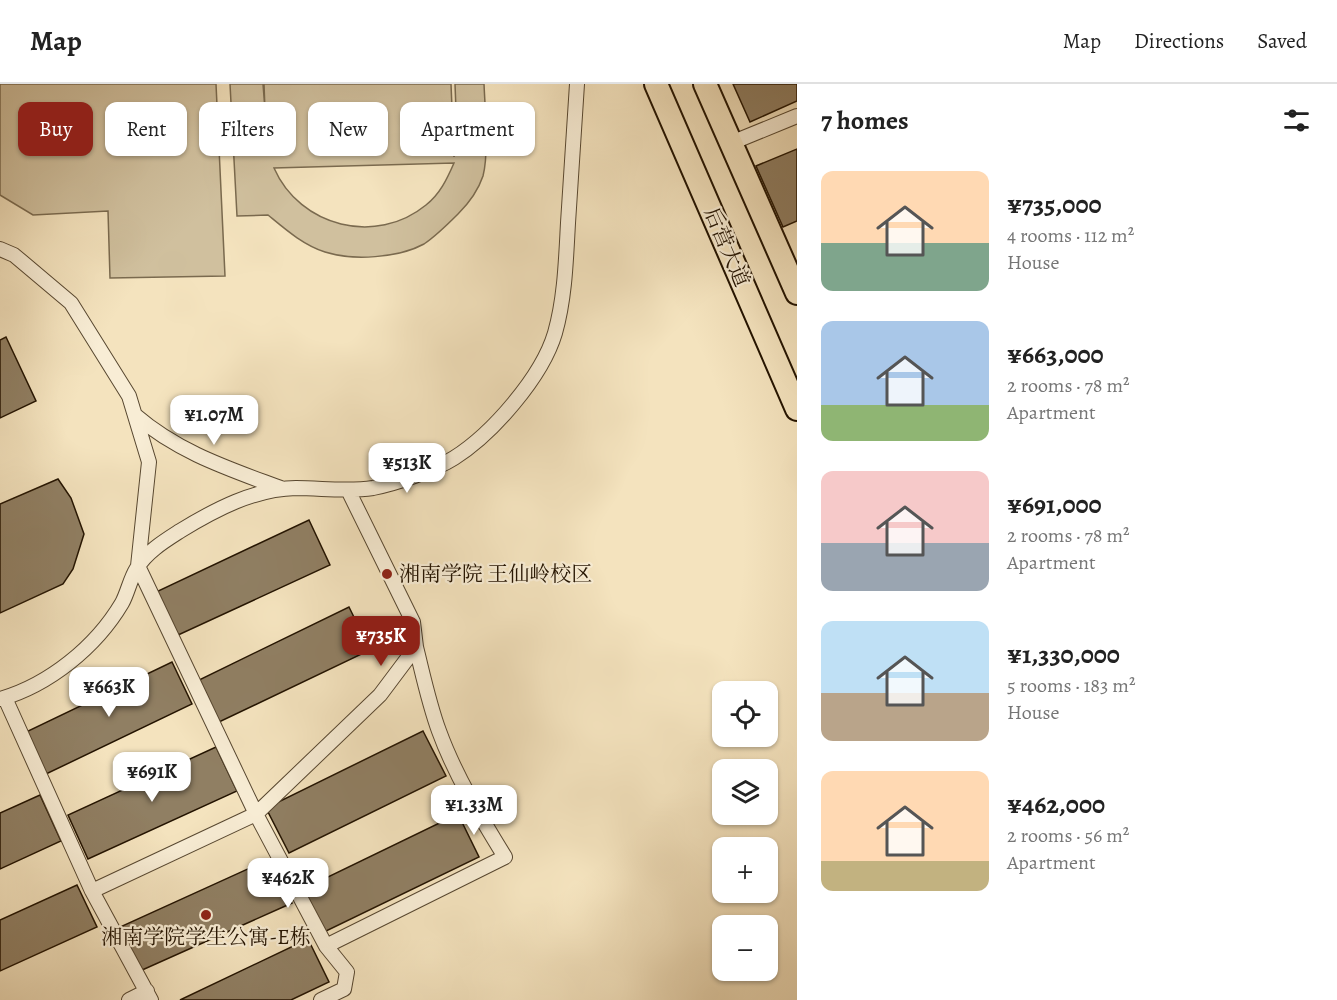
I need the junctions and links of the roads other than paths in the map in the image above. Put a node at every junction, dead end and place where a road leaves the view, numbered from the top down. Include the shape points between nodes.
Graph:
1 (577, 84) edge
2 (656, 84) edge
3 (705, 84) edge
4 (797, 116) edge
5 (731, 143) junction
6 (0, 249) edge
7 (797, 293) edge
8 (797, 409) edge
9 (135, 414) junction
10 (285, 490) junction
11 (348, 490) junction
12 (138, 566) junction
13 (416, 647) junction
14 (3, 699) edge
15 (256, 814) junction
16 (92, 891) junction
17 (326, 946) junction
18 (149, 996) edge
19 (129, 1000) edge
20 (321, 1000) edge

1 - 11 street via 565,273 555,334 539,366 519,398 485,434 453,459 373,488
2 - 8 main road, 后营大道
3 - 5 main road
4 - 5 street
5 - 7 main road
6 - 9 street via 14,255 71,303 129,396
9 - 10 street via 152,430 200,458
9 - 12 street via 149,462
10 - 11 street
10 - 12 street via 250,495 218,510 162,542
11 - 13 street via 413,622
12 - 14 street via 122,603 94,641 60,670
12 - 15 street
13 - 15 street via 380,695
13 - 17 street via 440,732 505,857
14 - 16 street
15 - 16 street
15 - 17 street
16 - 18 street
17 - 20 street via 347,972 344,989
18 - 19 street

